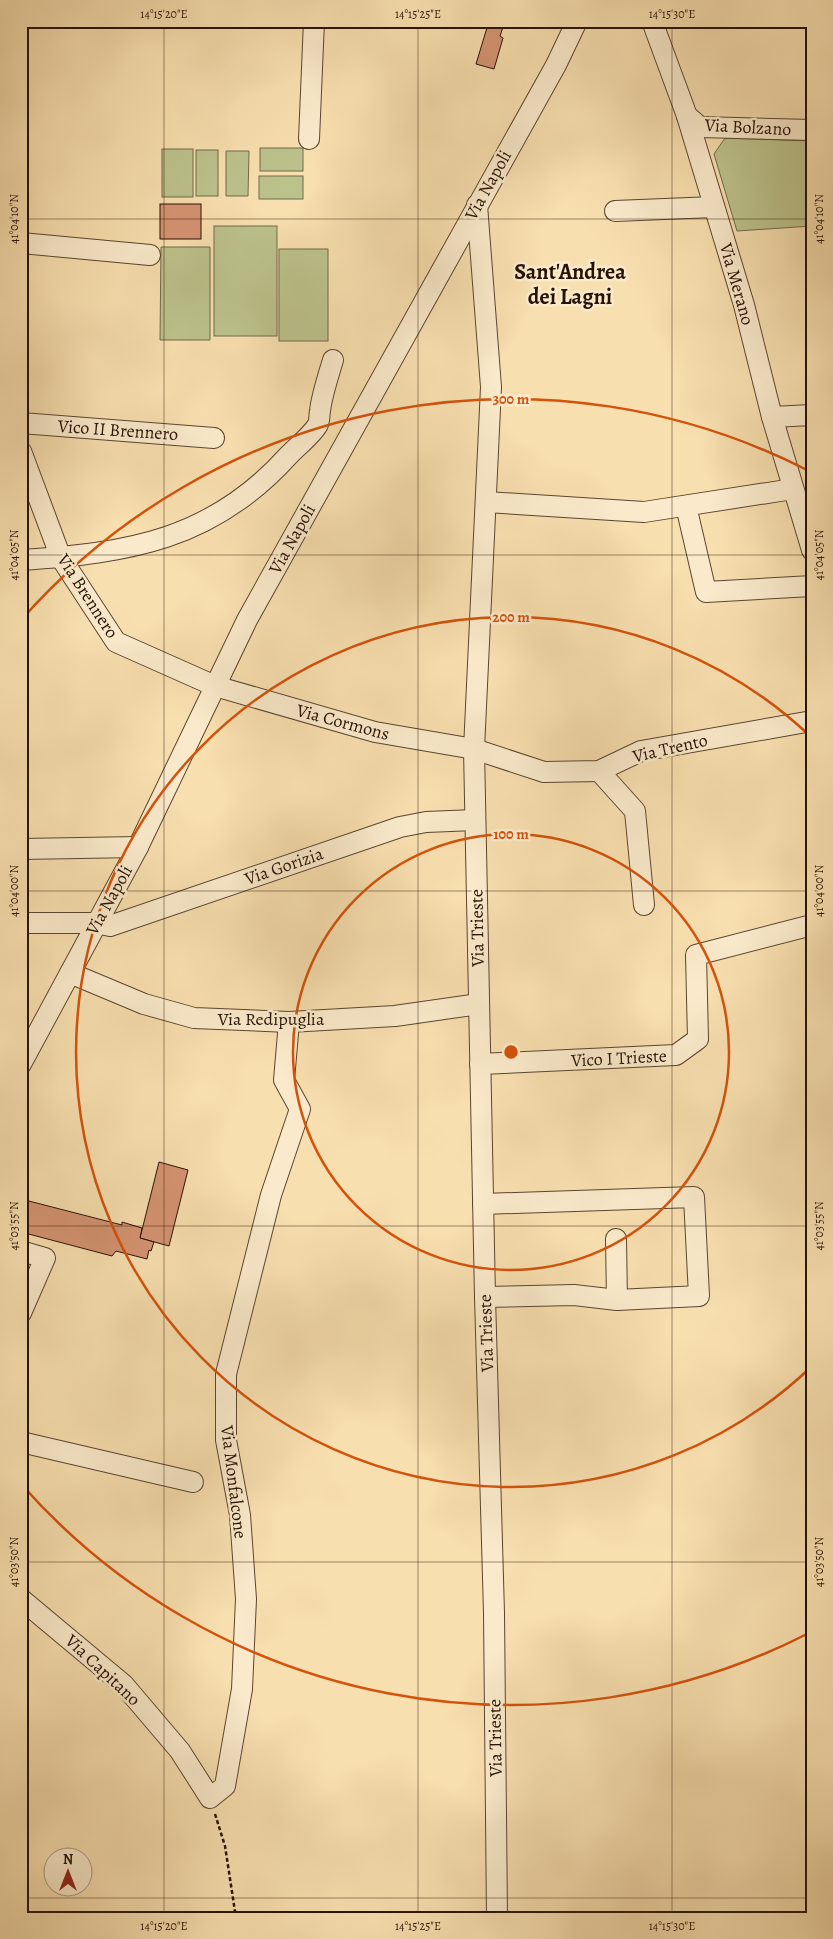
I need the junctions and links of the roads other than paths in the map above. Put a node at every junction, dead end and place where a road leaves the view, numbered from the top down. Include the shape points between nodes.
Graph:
1 (314, 21) edge
2 (577, 21) edge
3 (652, 21) edge
4 (687, 116) junction
5 (812, 130) edge
6 (310, 139) dead end
7 (477, 205) junction
8 (714, 206) junction
9 (615, 211) dead end
10 (21, 243) edge
11 (150, 255) dead end
12 (333, 360) dead end
13 (812, 415) edge
14 (772, 417) junction
15 (21, 423) edge
16 (318, 425) junction
17 (214, 438) dead end
18 (346, 443) junction
19 (21, 450) edge
20 (801, 499) edge
21 (486, 502) junction
22 (686, 506) junction
23 (812, 550) edge
24 (61, 558) junction
25 (21, 560) edge
26 (812, 586) edge
27 (215, 686) junction
28 (812, 722) edge
29 (474, 749) junction
30 (599, 771) junction
31 (476, 820) junction
32 (138, 847) junction
33 (21, 849) edge
34 (644, 905) dead end
35 (21, 923) edge
36 (96, 923) junction
37 (812, 925) edge
38 (70, 973) junction
39 (479, 1004) junction
40 (289, 1022) junction
41 (23, 1059) edge
42 (480, 1064) junction
43 (483, 1204) junction
44 (616, 1238) dead end
45 (21, 1251) edge
46 (485, 1297) junction
47 (616, 1300) junction
48 (21, 1314) edge
49 (21, 1442) edge
50 (194, 1482) dead end
51 (21, 1599) edge
52 (210, 1798) joint
53 (497, 1918) edge

1 - 6 street
2 - 7 street, Via Napoli via 556,65
3 - 4 street, Via Merano
4 - 5 street, Via Bolzano via 700,128
4 - 8 street, Via Merano
7 - 18 street, Via Napoli
7 - 21 street, Via Trieste via 491,387
8 - 9 street
8 - 14 street, Via Merano via 744,305
10 - 11 street
12 - 16 street
13 - 14 street
14 - 20 street, Via Merano
15 - 17 street, Vico II Brennero
16 - 18 street
16 - 24 street via 267,480 204,522 165,539 123,550
18 - 27 street, Via Napoli via 247,620
19 - 24 street, Via Brennero
20 - 22 street
20 - 23 street, Via Merano
21 - 22 street via 644,512
21 - 29 street, Via Trieste
22 - 26 street via 706,592
24 - 25 street
24 - 27 street, Via Brennero via 116,642
27 - 29 street, Via Cormons via 375,732
27 - 32 street, Via Napoli
28 - 30 street, Via Trento via 641,751
29 - 30 street, Via Trento via 544,772
29 - 31 street, Via Trieste
30 - 34 street via 635,811
31 - 36 street, Via Gorizia via 426,822 400,827 110,926
31 - 39 street, Via Trieste
32 - 33 street
32 - 36 street, Via Napoli
35 - 36 street, Via Gorizia
36 - 38 street, Via Napoli
37 - 42 street, Vico I Trieste via 696,955 698,1039 676,1055
38 - 40 street, Via Redipuglia via 144,1004 194,1018
38 - 41 street, Via Napoli
39 - 40 street, Via Redipuglia via 395,1016
39 - 42 street, Via Trieste
40 - 52 street, Via Monfalcone via 284,1080 300,1110 271,1195 226,1374 226,1440 240,1515 246,1599 242,1689 225,1786
42 - 43 street, Via Trieste
43 - 46 street, Via Trieste
43 - 47 street via 694,1198 699,1296
44 - 47 street
45 - 48 street via 45,1258
46 - 47 street via 574,1295
46 - 53 street, Via Trieste via 494,1613
49 - 50 street
51 - 52 street, Via Capitano via 124,1684 180,1751

